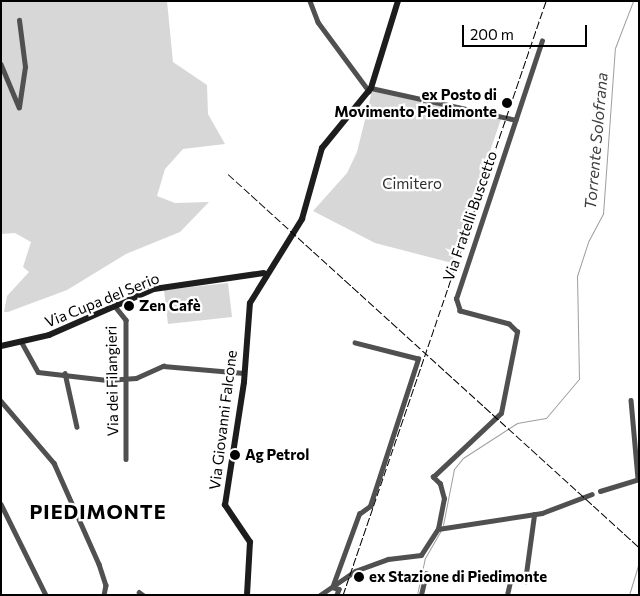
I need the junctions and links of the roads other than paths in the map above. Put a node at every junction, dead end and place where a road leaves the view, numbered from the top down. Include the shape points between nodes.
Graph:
1 (310, 1) edge
2 (397, 2) edge
3 (19, 20) dead end
4 (542, 41) dead end
5 (1, 64) edge
6 (370, 89) junction
7 (516, 120) junction
8 (264, 273) junction
9 (242, 277) junction
10 (256, 286) junction
11 (114, 305) junction
12 (21, 341) junction
13 (355, 343) dead end
14 (1, 346) edge
15 (65, 373) junction
16 (244, 373) junction
17 (126, 379) junction
18 (631, 400) dead end
19 (1, 401) edge
20 (77, 427) dead end
21 (126, 459) dead end
22 (639, 479) edge
23 (600, 491) dead end
24 (592, 494) dead end
25 (1, 504) edge
26 (534, 515) junction
27 (442, 529) junction
28 (426, 574) dead end
29 (332, 587) junction
30 (46, 595) edge
31 (104, 595) edge
32 (247, 595) edge
33 (320, 595) edge
34 (337, 595) edge
35 (421, 595) edge
36 (507, 595) edge

1 - 6 street via 318,22
2 - 6 main road
3 - 5 street via 25,67 19,107
4 - 7 street, Via Fratelli Buscetto
6 - 7 street
6 - 8 main road, Via Giovanni Falcone via 322,148 302,218
7 - 27 street, Via Fratelli Buscetto via 456,299 460,311 509,324 517,332 501,412 433,477 440,484 444,499
8 - 9 main road, Via Cupa del Serio
8 - 10 main road, Via Giovanni Falcone
9 - 10 main road
9 - 11 main road, Via Cupa del Serio via 154,289
10 - 16 main road, Via Giovanni Falcone via 247,319
11 - 12 main road, Via Cupa del Serio via 49,335
11 - 17 street, Via dei Filangieri via 126,320
12 - 14 main road, Via Cupa del Serio
12 - 15 street via 38,372
13 - 29 street via 418,359 370,506 359,514
15 - 17 street
15 - 20 street
16 - 17 street via 163,366
16 - 32 main road, Via Giovanni Falcone via 225,505 250,542
17 - 21 street, Via dei Filangieri
18 - 22 street
19 - 31 street via 54,464 106,585
22 - 23 street
24 - 26 street
25 - 30 street
26 - 27 street
26 - 36 street via 526,581 512,577
27 - 29 street, Via Fratelli Buscetto via 421,555 388,559 355,571
28 - 35 street
29 - 33 street, Via Fratelli Buscetto
29 - 34 street via 339,589

